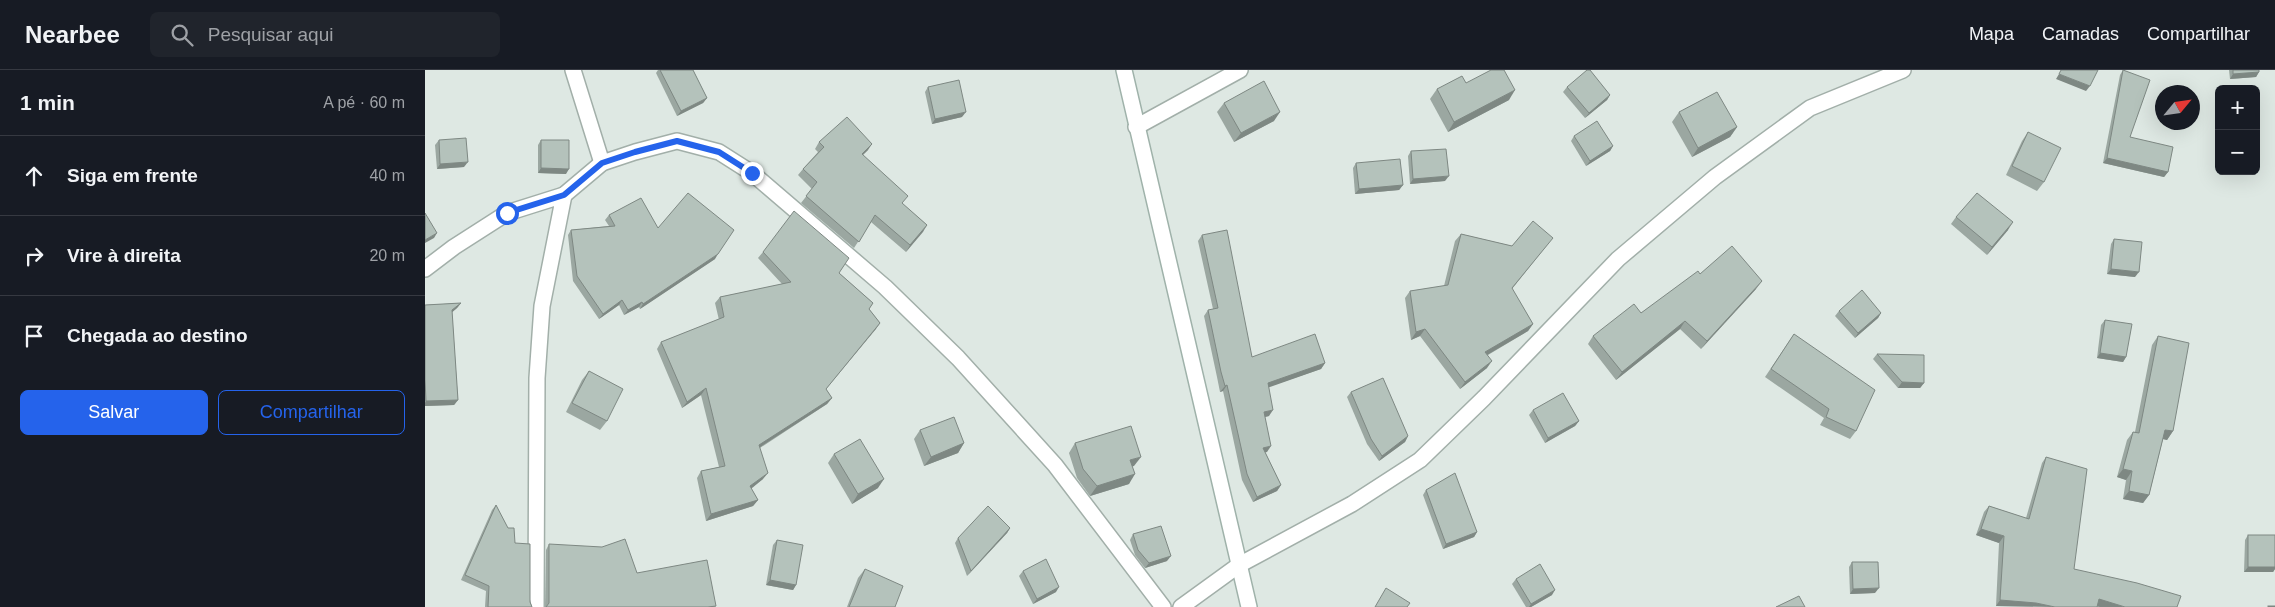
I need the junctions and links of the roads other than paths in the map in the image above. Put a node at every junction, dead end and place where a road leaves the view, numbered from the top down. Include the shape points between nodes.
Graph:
1 (573, 70) edge
2 (1124, 70) edge
3 (1240, 70) edge
4 (1903, 70) edge
5 (1136, 127) junction
6 (602, 163) junction
7 (564, 195) junction
8 (425, 269) edge
9 (1239, 565) junction
10 (536, 607) edge
11 (1163, 607) edge
12 (1181, 607) edge
13 (1249, 607) edge

1 - 6 street
2 - 5 street
3 - 5 street
4 - 9 street via 1810,108 1715,177 1619,259 1420,460 1352,504
5 - 9 street
6 - 7 street
6 - 11 street via 677,141 719,152 752,173 885,287 958,358 1055,465
7 - 8 street via 507,213
7 - 10 street via 542,306 537,378
9 - 12 street
9 - 13 street

